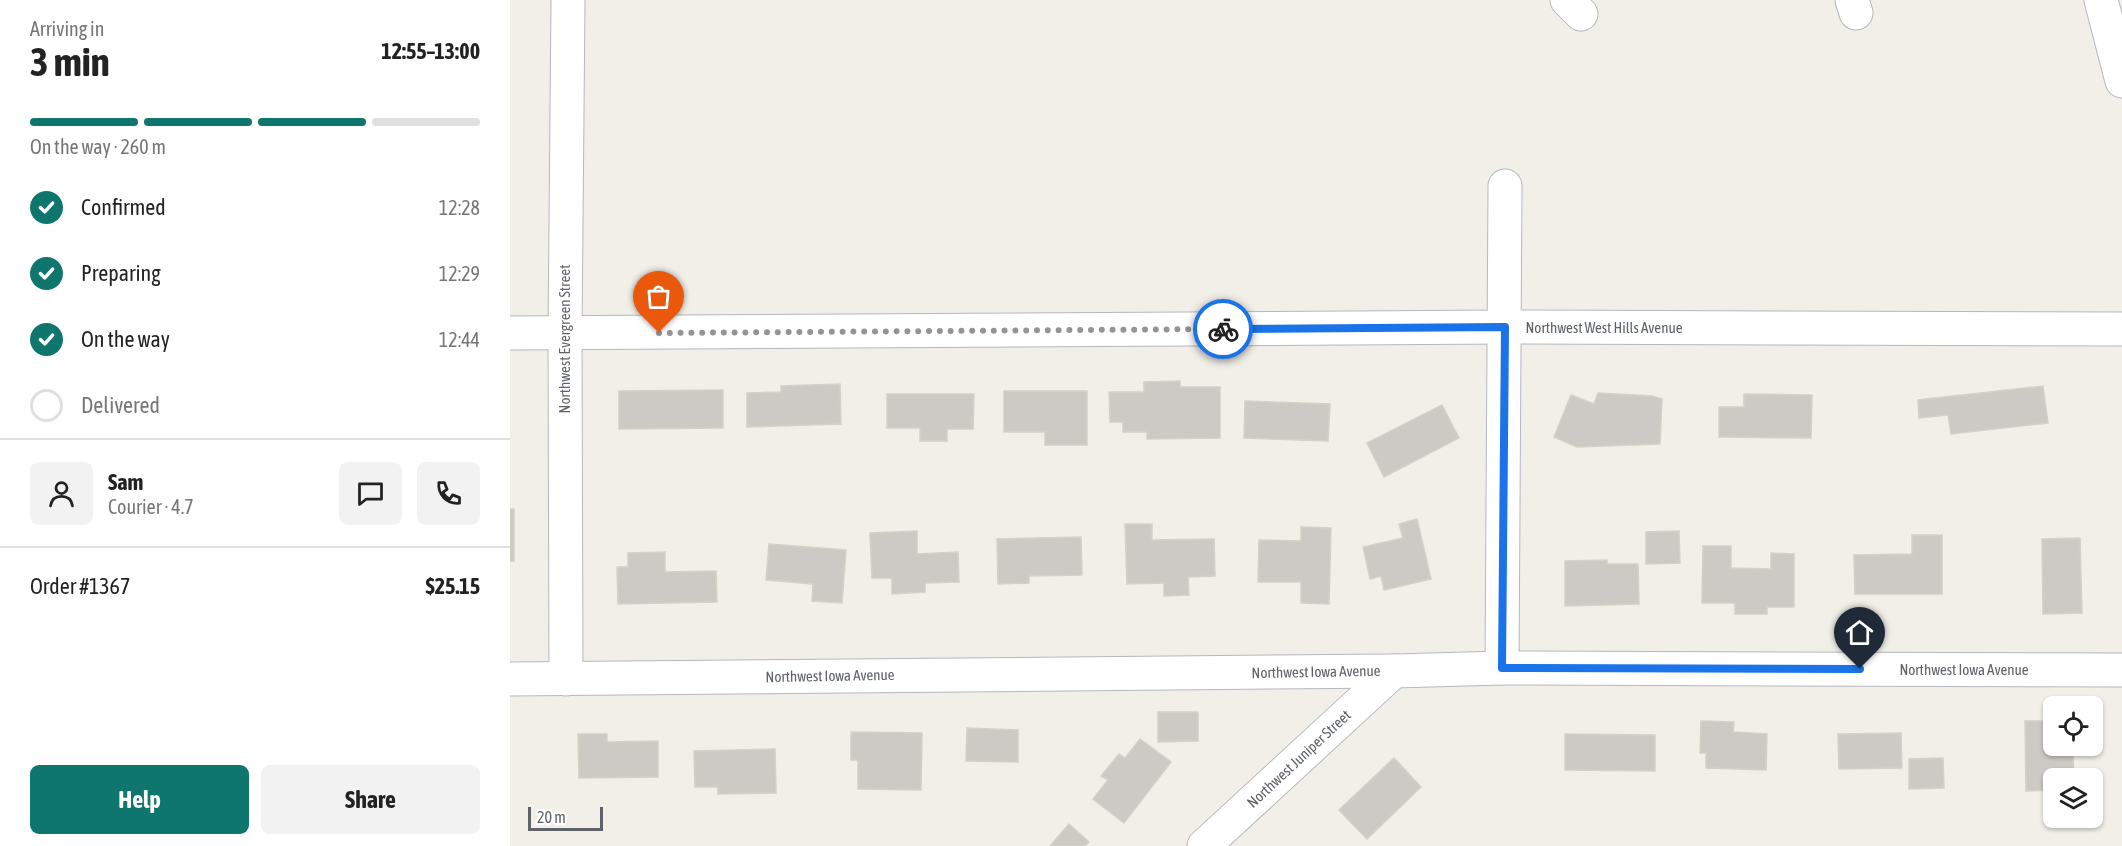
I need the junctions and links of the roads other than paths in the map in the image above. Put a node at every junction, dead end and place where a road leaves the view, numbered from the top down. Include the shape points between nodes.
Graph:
1 (568, 0) edge
2 (2101, 0) edge
3 (2122, 81) edge
4 (1505, 186) dead end
5 (1505, 327) junction
6 (2122, 329) edge
7 (510, 333) edge
8 (565, 334) junction
9 (1502, 668) junction
10 (2122, 670) edge
11 (1394, 671) junction
12 (510, 679) edge
13 (566, 679) junction
14 (1204, 846) edge

1 - 8 street, Northwest Evergreen Street
2 - 3 street
4 - 5 street
5 - 6 street, Northwest West Hills Avenue
5 - 8 street, Northwest West Hills Avenue
5 - 9 street
7 - 8 street, Northwest West Hills Avenue
8 - 13 street, Northwest Evergreen Street
9 - 10 street, Northwest Iowa Avenue
9 - 11 street, Northwest Iowa Avenue
11 - 13 street, Northwest Iowa Avenue
11 - 14 street, Northwest Juniper Street
12 - 13 street, Northwest Iowa Avenue

